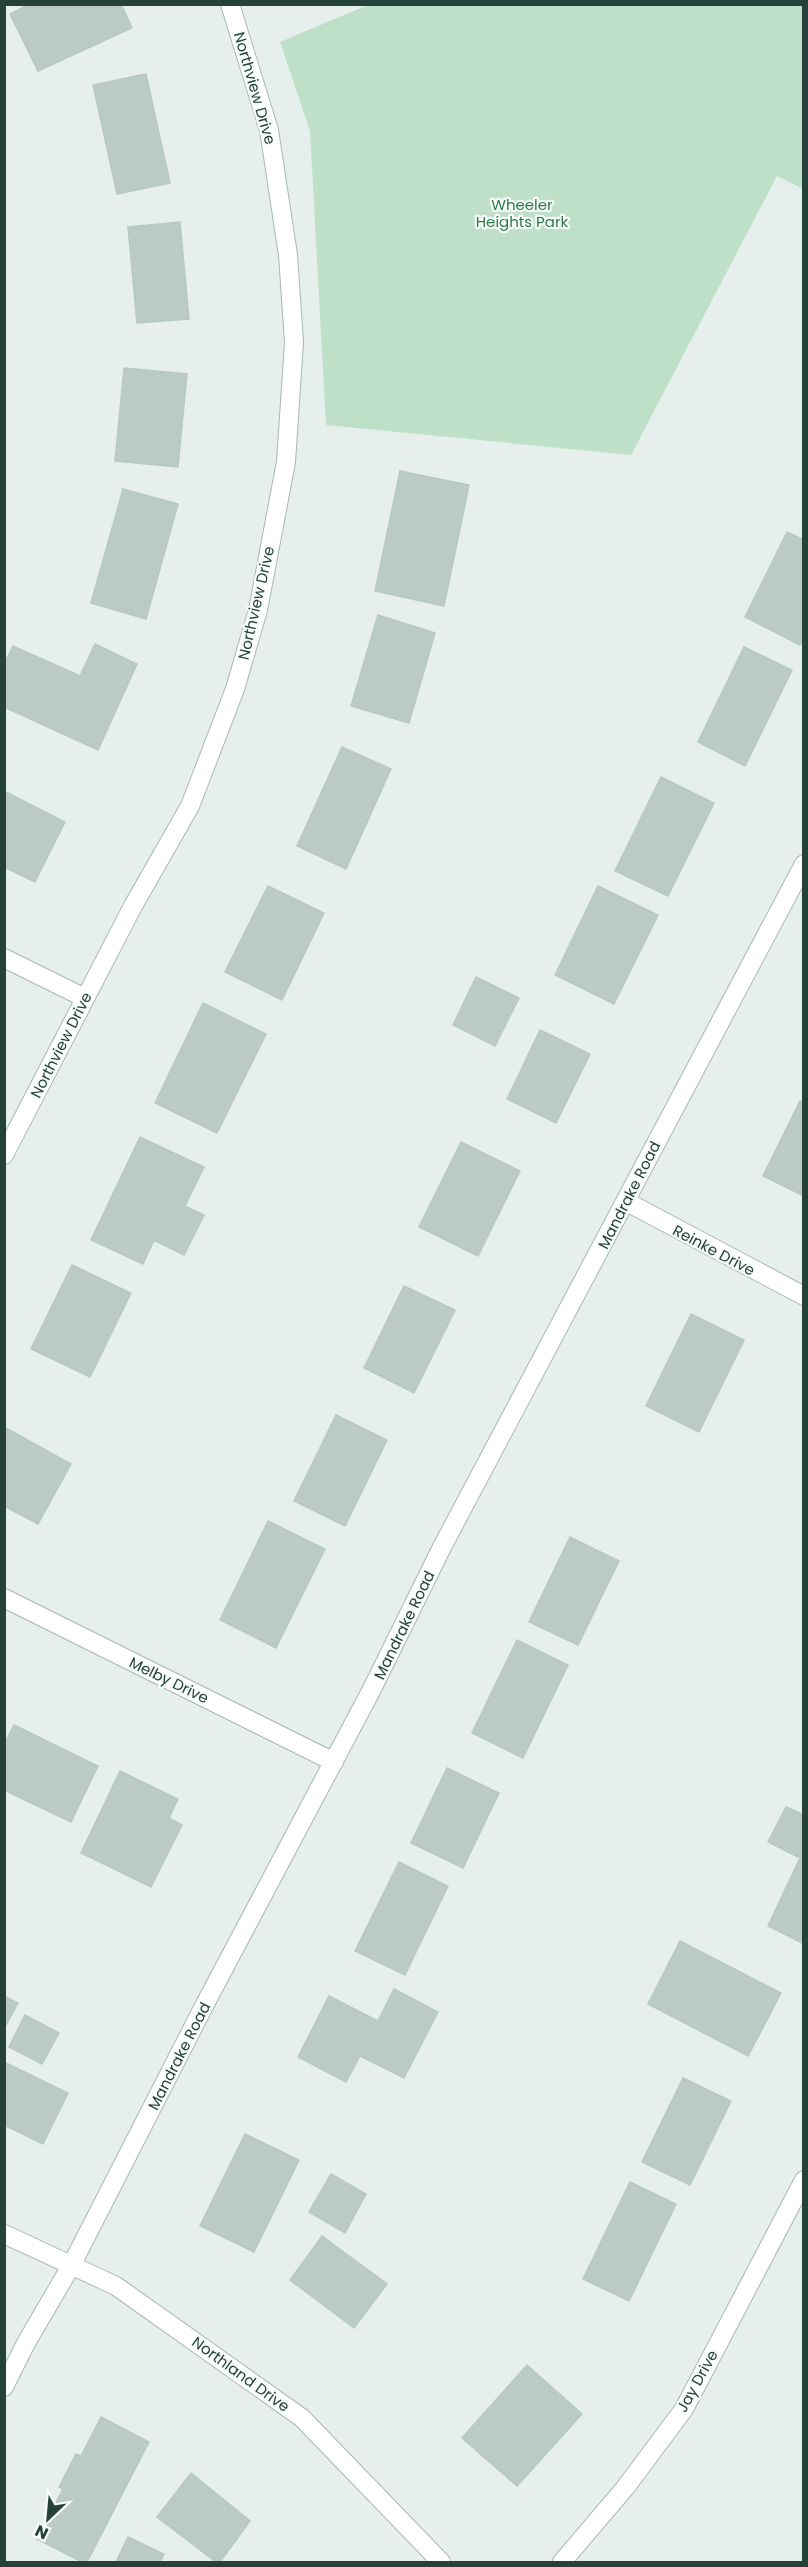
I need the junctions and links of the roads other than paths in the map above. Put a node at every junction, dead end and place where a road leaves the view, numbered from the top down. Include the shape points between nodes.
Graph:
1 (230, 4) edge
2 (804, 864) edge
3 (4, 958) edge
4 (85, 998) junction
5 (4, 1155) edge
6 (627, 1202) junction
7 (804, 1296) edge
8 (4, 1598) edge
9 (334, 1762) junction
10 (804, 2180) edge
11 (4, 2234) edge
12 (71, 2266) junction
13 (4, 2386) edge
14 (441, 2562) edge
15 (562, 2562) edge

1 - 4 street, Northview Drive via 269,130 288,255 294,342 286,462 258,610 235,689 190,806
2 - 6 street, Mandrake Road
3 - 4 street
4 - 5 street, Northview Drive
6 - 7 street, Reinke Drive
6 - 9 street, Mandrake Road via 442,1547
8 - 9 street, Melby Drive
9 - 12 street, Mandrake Road
10 - 15 street, Jay Drive via 684,2409 625,2488
11 - 12 street, Northland Drive
12 - 13 street, Mandrake Road
12 - 14 street, Northland Drive via 141,2302 302,2418

